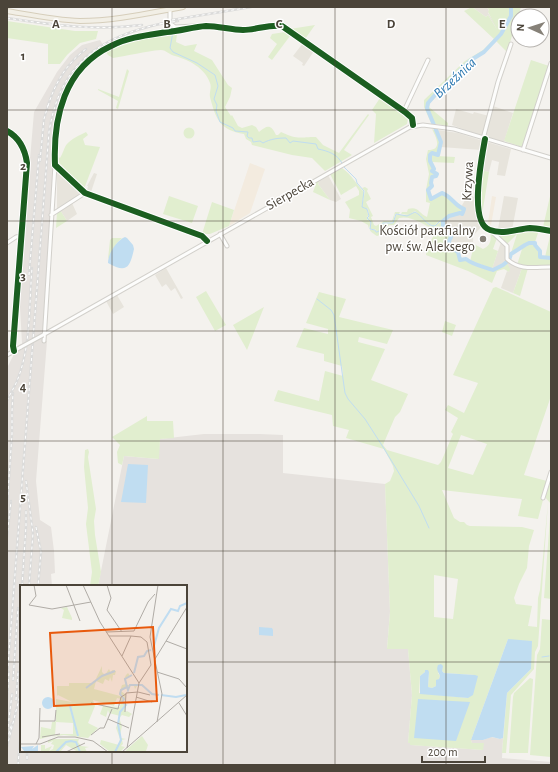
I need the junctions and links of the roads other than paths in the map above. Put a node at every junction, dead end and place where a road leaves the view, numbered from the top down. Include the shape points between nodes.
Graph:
1 (183, 7) edge
2 (168, 10) junction
3 (7, 11) edge
4 (170, 20) dead end
5 (171, 24) dead end
6 (197, 27) junction
7 (510, 47) edge
8 (428, 60) dead end
9 (551, 63) edge
10 (404, 111) junction
11 (413, 125) junction
12 (7, 131) edge
13 (484, 139) junction
14 (523, 150) junction
15 (551, 158) edge
16 (55, 165) junction
17 (85, 193) junction
18 (52, 215) junction
19 (491, 231) junction
20 (551, 231) edge
21 (220, 234) junction
22 (21, 236) junction
23 (207, 241) junction
24 (7, 243) edge
25 (227, 246) dead end
26 (551, 267) edge
27 (44, 334) junction
28 (44, 341) dead end
29 (14, 351) junction
30 (7, 355) edge
31 (551, 472) edge
32 (543, 498) dead end

1 - 2 main road
2 - 3 main road via 80,21
2 - 4 street
5 - 6 street via 175,27
6 - 10 street via 245,30 282,26
6 - 16 street via 129,39 112,45 80,70 60,106 56,129
7 - 13 street, Krzywa via 498,82
8 - 10 street
9 - 14 street
10 - 11 street via 412,118
11 - 13 street via 440,127
11 - 21 street, Sierpecka
12 - 22 street via 20,142 27,159
13 - 14 street
13 - 19 street, Krzywa via 479,170 478,202 482,224
14 - 15 street
16 - 17 street
16 - 18 street
17 - 18 street
17 - 23 street via 204,237
18 - 27 street
19 - 20 street via 508,232 530,228
19 - 26 street, Krzywa via 507,246 508,260 518,266 530,268
21 - 23 street, Sierpecka
21 - 25 street
22 - 24 street
22 - 29 street
23 - 27 street, Sierpecka
27 - 28 street
27 - 29 street, Sierpecka, bridge
29 - 30 street, Sierpecka
31 - 32 street

